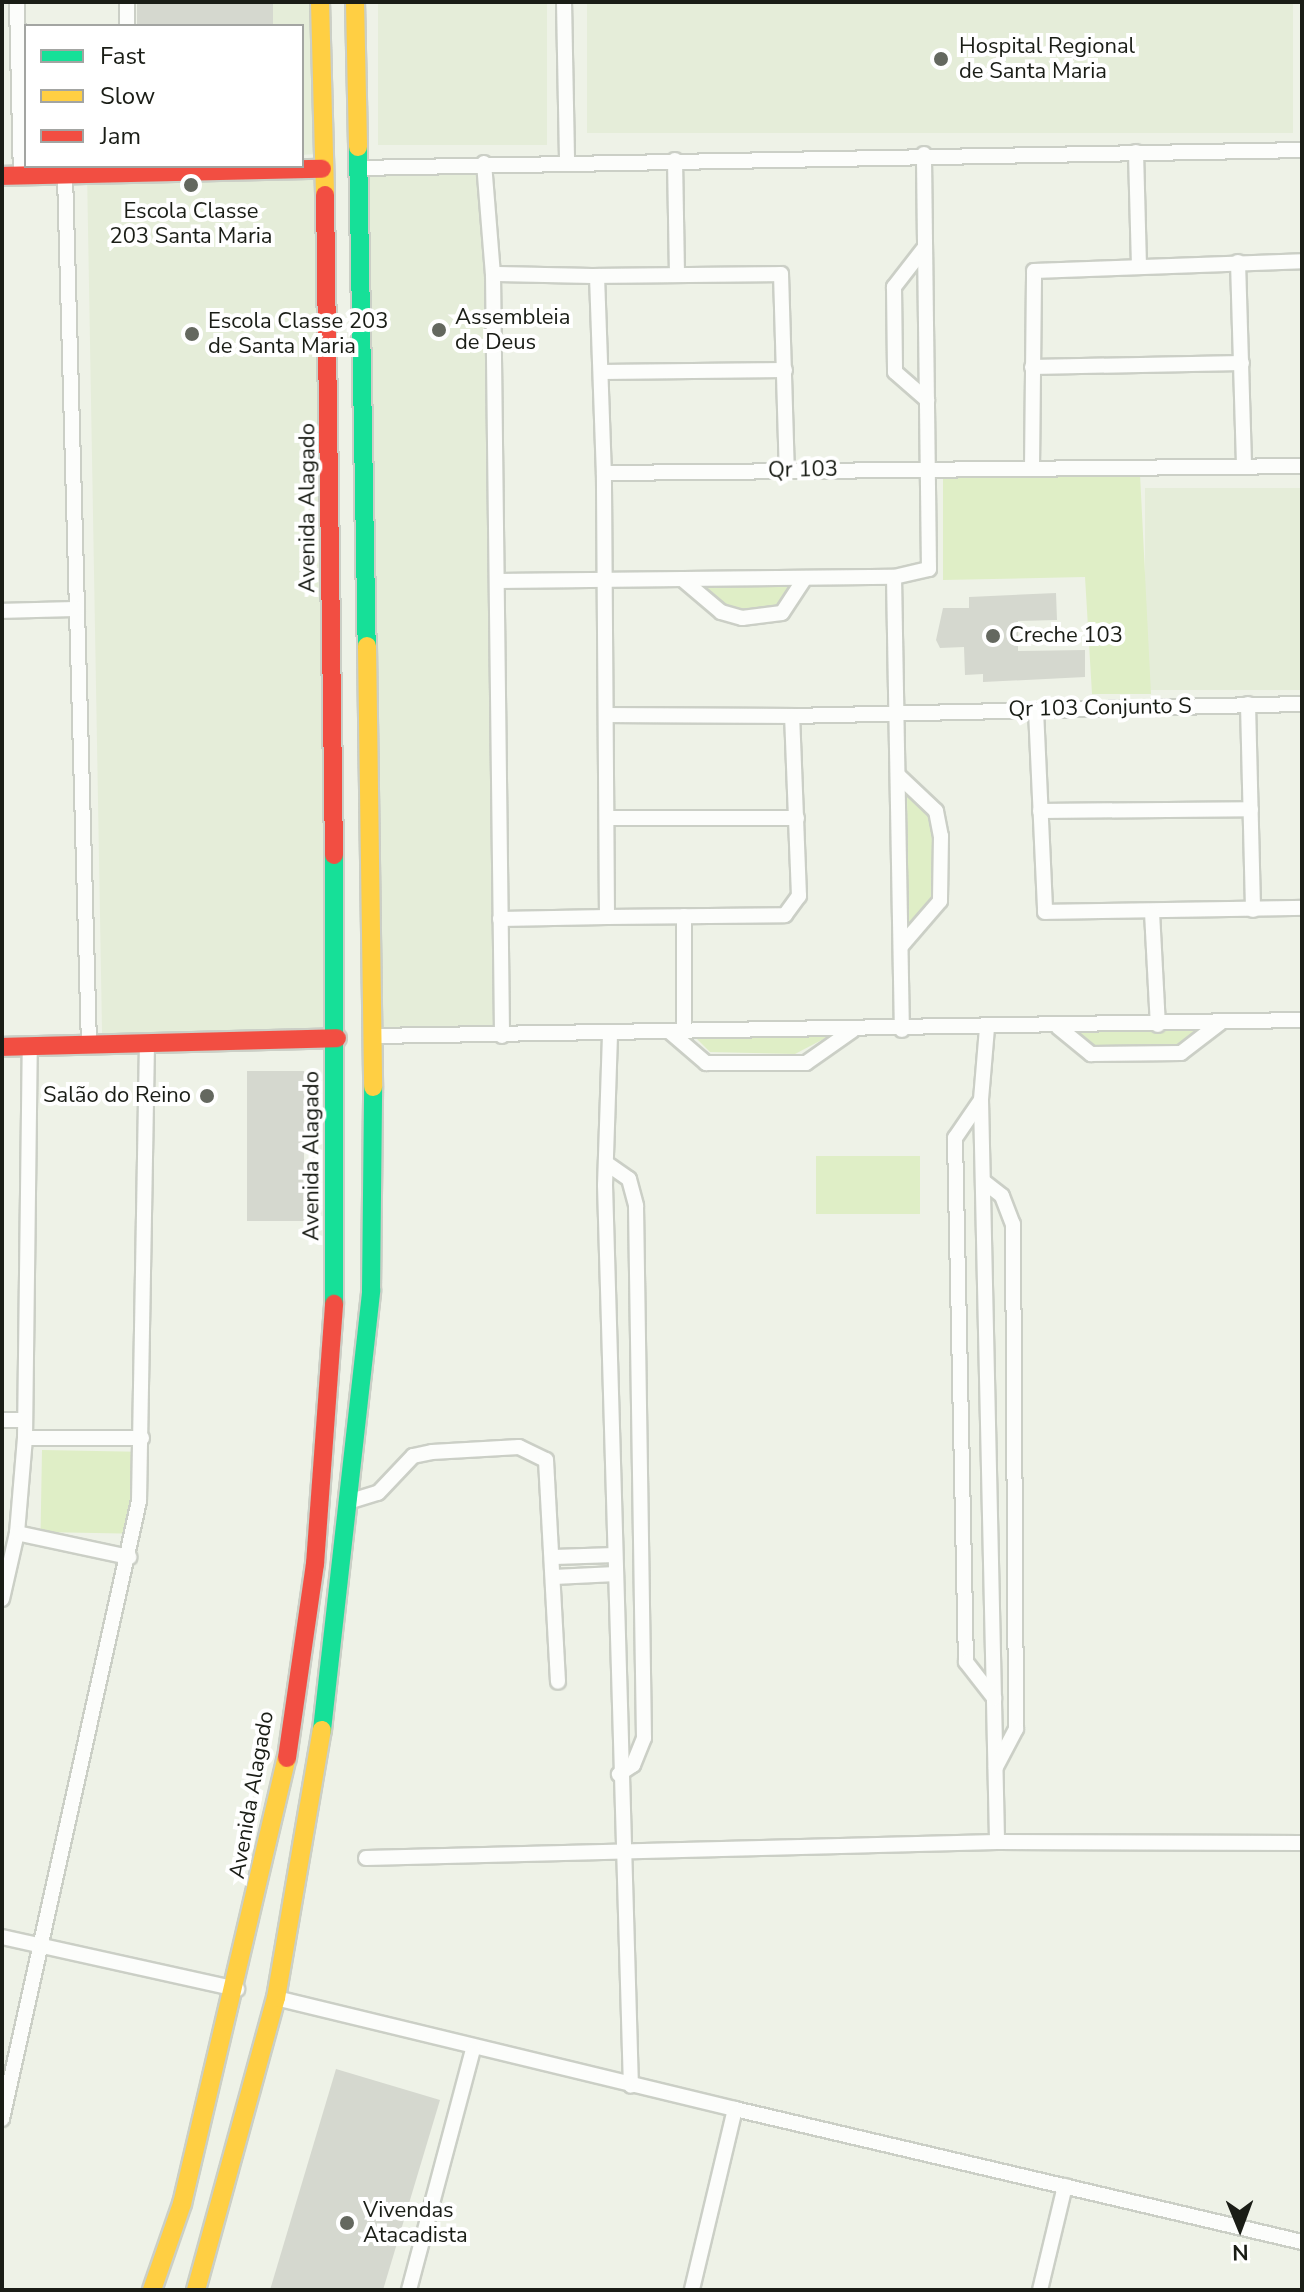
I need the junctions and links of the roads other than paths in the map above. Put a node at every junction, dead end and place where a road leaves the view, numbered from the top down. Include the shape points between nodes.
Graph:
1 (17, 2) edge
2 (127, 2) edge
3 (320, 2) edge
4 (355, 2) edge
5 (564, 2) edge
6 (127, 24) edge
7 (1302, 150) edge
8 (1136, 152) junction
9 (924, 154) junction
10 (567, 159) junction
11 (675, 160) junction
12 (484, 163) junction
13 (358, 168) junction
14 (322, 169) junction
15 (132, 170) edge
16 (65, 175) junction
17 (11, 176) edge
18 (323, 246) junction
19 (925, 247) junction
20 (1302, 261) edge
21 (1238, 262) junction
22 (1139, 263) junction
23 (493, 274) junction
24 (677, 274) junction
25 (597, 276) junction
26 (360, 362) junction
27 (1242, 363) junction
28 (1032, 367) junction
29 (785, 370) junction
30 (601, 372) junction
31 (331, 396) junction
32 (927, 400) junction
33 (1302, 466) edge
34 (1244, 467) junction
35 (927, 468) junction
36 (1032, 468) junction
37 (787, 471) junction
38 (604, 473) junction
39 (366, 496) junction
40 (894, 577) junction
41 (805, 578) junction
42 (606, 579) junction
43 (682, 579) junction
44 (497, 581) junction
45 (77, 609) junction
46 (2, 611) edge
47 (1248, 704) junction
48 (1302, 704) edge
49 (1036, 710) junction
50 (897, 712) junction
51 (608, 715) junction
52 (792, 716) junction
53 (899, 776) junction
54 (1251, 809) junction
55 (1040, 811) junction
56 (608, 818) junction
57 (797, 818) junction
58 (1302, 908) edge
59 (1253, 910) junction
60 (1152, 912) junction
61 (684, 916) junction
62 (607, 917) junction
63 (500, 919) junction
64 (902, 945) junction
65 (1302, 1020) edge
66 (1220, 1023) junction
67 (1158, 1025) junction
68 (1058, 1027) junction
69 (987, 1028) junction
70 (853, 1030) junction
71 (902, 1030) junction
72 (677, 1032) junction
73 (610, 1035) junction
74 (374, 1036) junction
75 (502, 1036) junction
76 (337, 1038) junction
77 (147, 1044) junction
78 (89, 1045) junction
79 (30, 1046) junction
80 (2, 1047) edge
81 (981, 1100) junction
82 (606, 1163) junction
83 (983, 1181) junction
84 (2, 1420) edge
85 (25, 1420) junction
86 (25, 1438) junction
87 (142, 1438) junction
88 (351, 1501) junction
89 (17, 1533) junction
90 (7, 1550) edge
91 (615, 1555) junction
92 (129, 1557) junction
93 (554, 1557) junction
94 (616, 1574) junction
95 (554, 1577) junction
96 (2, 1599) edge
97 (558, 1682) dead end
98 (994, 1698) junction
99 (283, 1766) junction
100 (996, 1767) junction
101 (318, 1769) junction
102 (619, 1774) junction
103 (282, 1789) junction
104 (315, 1795) junction
105 (997, 1842) junction
106 (1302, 1843) edge
107 (621, 1851) junction
108 (366, 1858) dead end
109 (2, 1937) edge
110 (42, 1946) junction
111 (237, 1989) junction
112 (276, 1998) junction
113 (473, 2050) junction
114 (631, 2086) junction
115 (735, 2109) junction
116 (2, 2119) edge
117 (1065, 2186) junction
118 (1302, 2242) edge
119 (152, 2290) edge
120 (196, 2290) edge
121 (409, 2290) edge
122 (692, 2290) edge
123 (1040, 2290) edge

1 - 17 street
2 - 6 street
3 - 14 main road, Avenida Alagado
4 - 13 main road
5 - 10 street
7 - 8 street
8 - 9 street
8 - 22 street
9 - 11 street
9 - 19 street
10 - 11 street
10 - 12 street
11 - 24 street
12 - 13 street
12 - 23 street
13 - 26 main road
14 - 15 main road
14 - 18 main road, Avenida Alagado
15 - 16 main road
16 - 17 main road
16 - 45 street
18 - 26 main road via 335,362
18 - 31 main road, Avenida Alagado
19 - 32 street
19 - 32 street via 898,273 894,287 895,372
20 - 21 street
21 - 22 street
21 - 27 street
22 - 28 street via 1034,271
23 - 25 street
23 - 44 street
24 - 25 street
24 - 29 street via 781,274
25 - 30 street
26 - 39 main road
27 - 28 street
27 - 34 street
28 - 36 street
29 - 30 street
29 - 37 street
30 - 38 street
31 - 39 main road via 351,396 352,475
31 - 76 main road, Avenida Alagado
32 - 35 street
33 - 34 street, Qr 103
34 - 36 street, Qr 103
35 - 36 street, Qr 103
35 - 37 street, Qr 103
35 - 40 street via 931,563 918,575
37 - 38 street, Qr 103
38 - 42 street
39 - 74 main road
40 - 41 street
40 - 50 street
41 - 43 street
41 - 43 street via 782,613 742,618 721,612
42 - 43 street
42 - 44 street
42 - 51 street
44 - 63 street
45 - 46 street
45 - 78 street
47 - 48 street, Qr 103 Conjunto S
47 - 49 street, Qr 103 Conjunto S
47 - 54 street
49 - 50 street, Qr 103 Conjunto S
49 - 55 street
50 - 52 street, Qr 103 Conjunto S
50 - 53 street
51 - 52 street, Qr 103 Conjunto S
51 - 56 street
52 - 57 street
53 - 64 street
53 - 64 street via 936,811 941,836 940,901
54 - 55 street
54 - 59 street
55 - 60 street via 1045,912
56 - 57 street
56 - 62 street
57 - 61 street via 795,911
58 - 59 street
59 - 60 street
60 - 67 street
61 - 62 street
61 - 72 street
62 - 63 street
63 - 75 street
64 - 71 street
65 - 66 street
66 - 67 street
66 - 68 street via 1181,1053 1091,1054
67 - 68 street
68 - 69 street
69 - 71 street
69 - 81 street
70 - 71 street
70 - 72 street
70 - 72 street via 806,1063 706,1063
72 - 73 street
73 - 75 street
73 - 82 street
74 - 75 street
74 - 88 main road via 371,1291
76 - 77 main road
76 - 99 main road, Avenida Alagado via 334,1308 315,1564
77 - 78 main road
77 - 87 street
78 - 79 main road
79 - 80 main road
79 - 85 street
81 - 83 street
81 - 98 street via 955,1138 966,1662
82 - 91 street
82 - 102 street via 636,1190 637,1222 644,1738 633,1765
83 - 98 street
83 - 100 street via 1002,1196 1013,1224 1016,1729
84 - 85 street
85 - 86 street
86 - 87 street
86 - 89 street
87 - 92 street
88 - 93 street via 378,1493 413,1456 532,1450 550,1472
88 - 101 main road
89 - 90 street
89 - 92 street
90 - 96 street
91 - 93 street
91 - 94 street
92 - 110 street
93 - 95 street
94 - 95 street
94 - 102 street
95 - 97 street
98 - 100 street
99 - 101 main road
99 - 103 main road, Avenida Alagado
100 - 105 street
101 - 104 main road
102 - 107 street
103 - 104 main road
103 - 111 main road, Avenida Alagado
104 - 112 main road
105 - 106 street
105 - 107 street
107 - 108 street
107 - 114 street
109 - 110 street
110 - 111 street
110 - 116 street
111 - 119 main road, Avenida Alagado
112 - 113 street
112 - 120 main road
113 - 114 street
113 - 121 street
114 - 115 street
115 - 117 street
115 - 122 street
117 - 118 street
117 - 123 street

